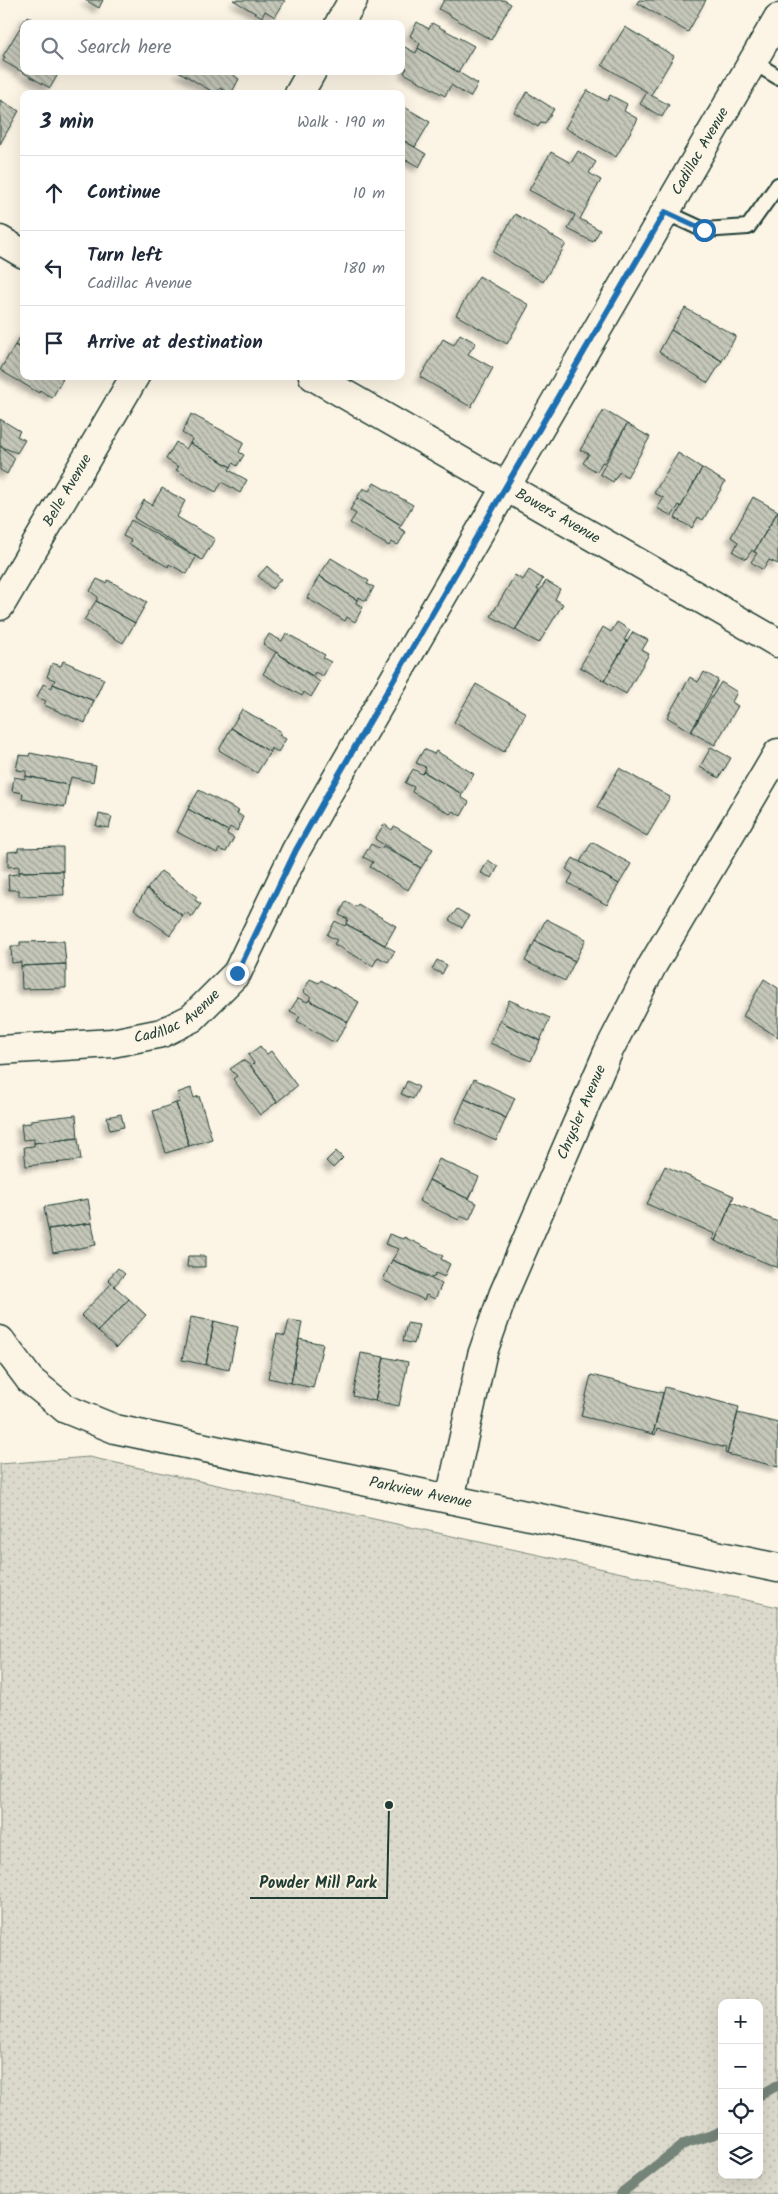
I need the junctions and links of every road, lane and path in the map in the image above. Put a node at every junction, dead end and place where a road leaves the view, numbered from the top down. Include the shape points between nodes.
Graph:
1 (353, 0) edge
2 (778, 18) edge
3 (341, 20) edge
4 (753, 62) junction
5 (310, 75) edge
6 (778, 77) edge
7 (301, 90) edge
8 (778, 185) edge
9 (665, 212) junction
10 (0, 240) edge
11 (20, 252) edge
12 (133, 380) edge
13 (319, 380) edge
14 (504, 488) junction
15 (0, 606) edge
16 (778, 643) edge
17 (778, 753) edge
18 (0, 1050) edge
19 (0, 1340) edge
20 (450, 1499) junction
21 (778, 1568) edge

1 - 3 street
2 - 4 street, Cadillac Avenue
4 - 6 lane
4 - 9 street, Cadillac Avenue
5 - 7 street
8 - 9 lane via 748,227 704,230
9 - 14 street, Cadillac Avenue
10 - 11 street
12 - 15 street, Belle Avenue
13 - 14 street, Bowers Avenue
14 - 16 street, Bowers Avenue
14 - 18 street, Cadillac Avenue via 296,850 237,973 192,1018 162,1033 112,1043
17 - 20 street, Chrysler Avenue via 652,966 608,1052 503,1295 482,1355
19 - 20 street, Parkview Avenue via 30,1380 66,1409 115,1429
20 - 21 street, Parkview Avenue

